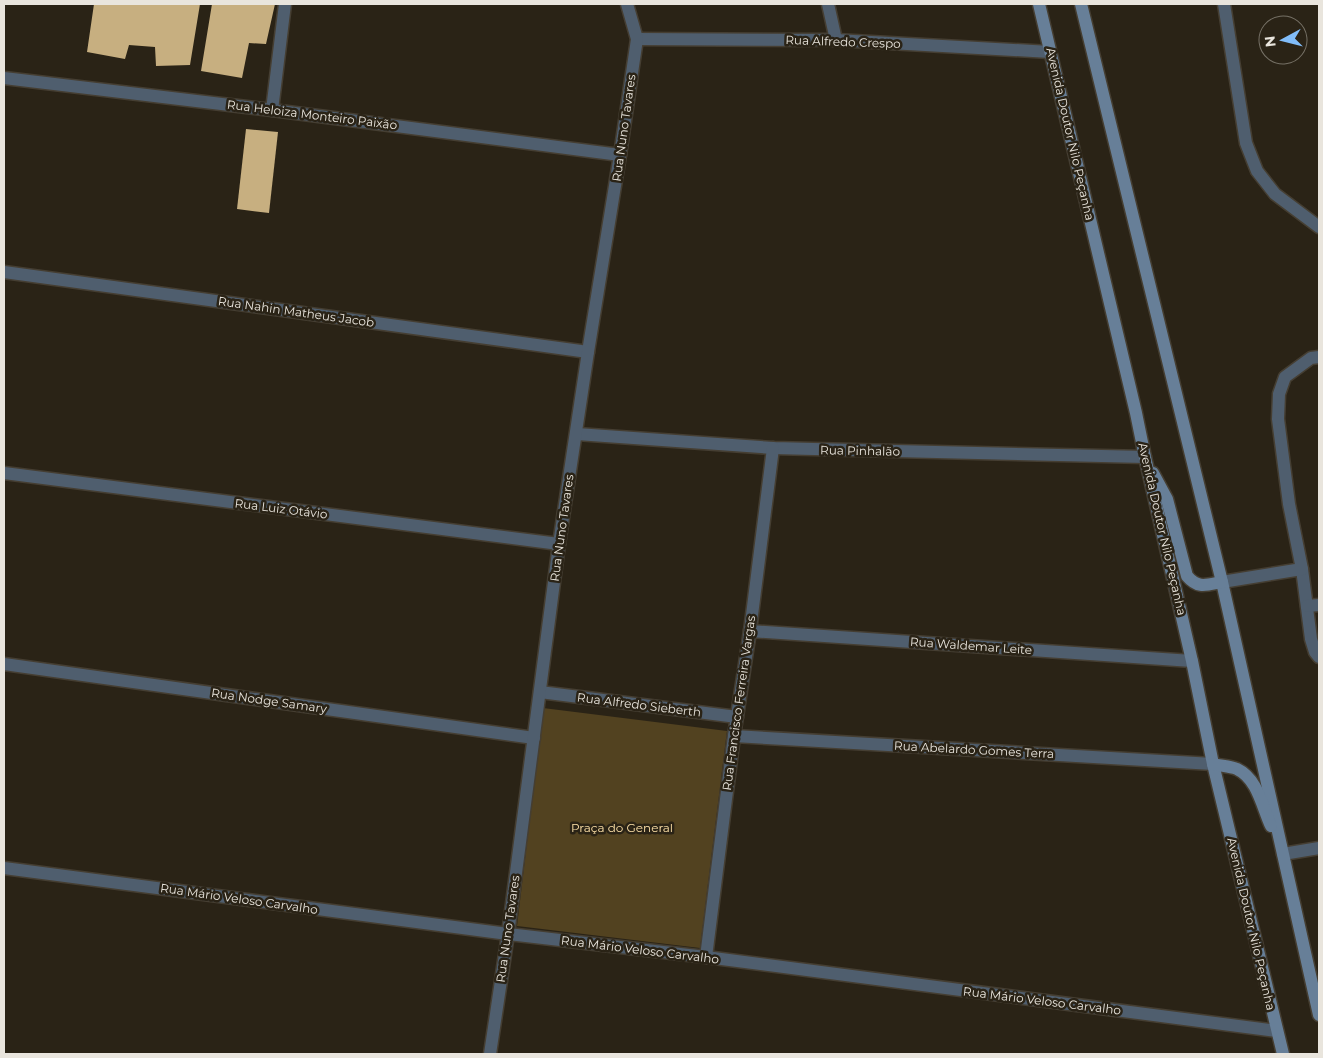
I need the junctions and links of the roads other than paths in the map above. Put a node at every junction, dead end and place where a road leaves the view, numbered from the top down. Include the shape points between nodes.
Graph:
1 (285, 4) edge
2 (627, 4) edge
3 (828, 4) edge
4 (1039, 4) edge
5 (1081, 4) edge
6 (1224, 4) edge
7 (637, 39) junction
8 (836, 40) junction
9 (1050, 52) junction
10 (4, 78) edge
11 (272, 110) junction
12 (620, 155) junction
13 (1319, 227) edge
14 (4, 272) edge
15 (588, 352) junction
16 (1319, 357) edge
17 (576, 434) junction
18 (773, 448) junction
19 (1145, 457) junction
20 (4, 473) edge
21 (559, 544) junction
22 (1302, 570) junction
23 (1222, 582) junction
24 (1313, 605) edge
25 (750, 631) junction
26 (1319, 658) edge
27 (1192, 661) junction
28 (4, 664) edge
29 (540, 692) junction
30 (737, 717) junction
31 (734, 736) junction
32 (534, 738) junction
33 (1213, 764) junction
34 (1319, 848) edge
35 (1283, 854) junction
36 (4, 868) edge
37 (508, 934) junction
38 (706, 957) junction
39 (1319, 1014) edge
40 (1277, 1031) junction
41 (490, 1054) edge
42 (1283, 1054) edge

1 - 11 street
2 - 7 street, Rua Nuno Tavares
3 - 8 street
4 - 9 main road, Avenida Doutor Nilo Peçanha
5 - 23 main road
6 - 13 street via 1246,143 1257,172 1275,194
7 - 8 street, Rua Alfredo Crespo
7 - 12 street, Rua Nuno Tavares
8 - 9 street, Rua Alfredo Crespo
9 - 19 main road, Avenida Doutor Nilo Peçanha
10 - 11 street, Rua Heloiza Monteiro Paixão
11 - 12 street, Rua Heloiza Monteiro Paixão
12 - 15 street, Rua Nuno Tavares
14 - 15 street, Rua Nahin Matheus Jacob
15 - 17 street, Rua Nuno Tavares
16 - 22 street via 1311,358 1285,377 1278,394 1289,504
17 - 18 street, Rua Pinhalão
17 - 21 street, Rua Nuno Tavares
18 - 19 street, Rua Pinhalão
18 - 25 street, Rua Francisco Ferreira Vargas
19 - 23 main road via 1167,499 1187,576 1199,585
19 - 27 main road, Avenida Doutor Nilo Peçanha
20 - 21 street, Rua Luiz Otávio
21 - 29 street, Rua Nuno Tavares
22 - 23 street
22 - 24 street
23 - 35 main road
24 - 26 street via 1311,639
25 - 27 street, Rua Waldemar Leite
25 - 30 street, Rua Francisco Ferreira Vargas
27 - 33 main road, Avenida Doutor Nilo Peçanha
28 - 32 street, Rua Nodge Samary
29 - 30 street, Rua Alfredo Sieberth
29 - 32 street, Rua Nuno Tavares
30 - 31 street, Rua Francisco Ferreira Vargas
31 - 33 street, Rua Abelardo Gomes Terra
31 - 38 street, Rua Francisco Ferreira Vargas
32 - 37 street, Rua Nuno Tavares
33 - 35 main road via 1237,770 1248,778 1256,789
33 - 40 main road, Avenida Doutor Nilo Peçanha
34 - 35 street
35 - 39 main road
36 - 37 street, Rua Mário Veloso Carvalho
37 - 38 street, Rua Mário Veloso Carvalho
37 - 41 street, Rua Nuno Tavares
38 - 40 street, Rua Mário Veloso Carvalho
40 - 42 main road, Avenida Doutor Nilo Peçanha

